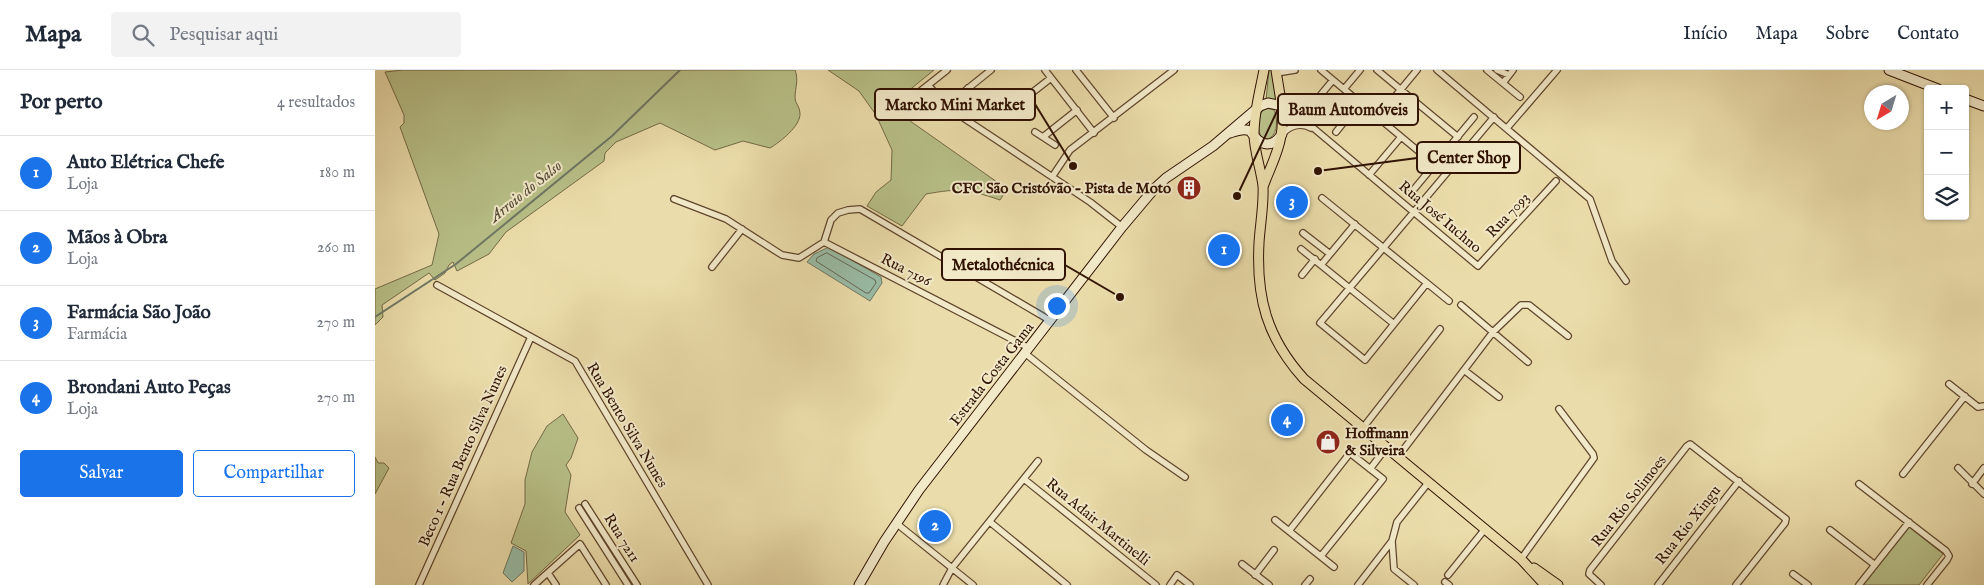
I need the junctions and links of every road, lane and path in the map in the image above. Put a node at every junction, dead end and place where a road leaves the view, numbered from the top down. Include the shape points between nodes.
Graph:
1 (947, 70) edge
2 (991, 70) edge
3 (1045, 70) edge
4 (1076, 70) edge
5 (1162, 70) edge
6 (1174, 70) edge
7 (1264, 70) edge
8 (1295, 70) edge
9 (1321, 70) edge
10 (1360, 70) edge
11 (1377, 70) edge
12 (1417, 70) edge
13 (1437, 70) edge
14 (1487, 70) edge
15 (1497, 70) edge
16 (1513, 70) edge
17 (1557, 70) edge
18 (1889, 70) edge
19 (1276, 72) edge
20 (1509, 75) junction
21 (1167, 76) junction
22 (1051, 78) junction
23 (1333, 80) junction
24 (1503, 83) junction
25 (928, 85) junction
26 (1928, 85) edge
27 (968, 88) junction
28 (1344, 89) junction
29 (1401, 90) junction
30 (1520, 96) dead end
31 (956, 98) dead end
32 (1024, 99) dead end
33 (1969, 100) edge
34 (1360, 102) junction
35 (1282, 106) junction
36 (1984, 106) edge
37 (899, 108) dead end
38 (1256, 109) junction
39 (1309, 109) dead end
40 (1077, 110) junction
41 (1004, 112) dead end
42 (1378, 117) junction
43 (1474, 117) dead end
44 (1494, 117) junction
45 (1114, 118) junction
46 (1507, 128) junction
47 (1316, 131) junction
48 (1035, 132) dead end
49 (1335, 132) dead end
50 (1095, 133) junction
51 (1229, 133) junction
52 (1281, 134) junction
53 (1254, 135) junction
54 (1043, 137) junction
55 (1401, 137) junction
56 (1458, 137) junction
57 (1055, 145) dead end
58 (1435, 164) junction
59 (1369, 175) junction
60 (1052, 177) junction
61 (1556, 181) dead end
62 (1263, 187) junction
63 (1410, 194) dead end
64 (1322, 198) dead end
65 (674, 199) dead end
66 (1414, 212) junction
67 (1355, 224) junction
68 (1122, 227) junction
69 (742, 229) junction
70 (1303, 232) dead end
71 (824, 242) junction
72 (1383, 248) junction
73 (1301, 249) dead end
74 (1330, 254) junction
75 (1315, 260) junction
76 (1321, 265) junction
77 (1478, 266) joint
78 (711, 267) dead end
79 (1302, 275) dead end
80 (1626, 281) dead end
81 (1427, 283) junction
82 (437, 285) dead end
83 (1349, 288) junction
84 (1449, 301) dead end
85 (1461, 305) dead end
86 (1051, 321) junction
87 (1393, 324) junction
88 (1440, 329) dead end
89 (1493, 332) junction
90 (1568, 336) dead end
91 (531, 337) junction
92 (1027, 351) junction
93 (1529, 362) dead end
94 (1465, 370) junction
95 (1949, 384) dead end
96 (1965, 396) junction
97 (1499, 397) dead end
98 (1984, 406) edge
99 (1559, 409) dead end
100 (1362, 429) junction
101 (1386, 448) junction
102 (1397, 458) junction
103 (1038, 462) dead end
104 (1957, 468) dead end
105 (1984, 468) edge
106 (1370, 469) junction
107 (1903, 474) dead end
108 (1185, 477) dead end
109 (1024, 479) junction
110 (1739, 481) junction
111 (1427, 483) junction
112 (1859, 484) dead end
113 (1972, 484) junction
114 (1984, 494) edge
115 (585, 504) dead end
116 (579, 508) dead end
117 (1275, 520) dead end
118 (990, 522) junction
119 (1909, 522) junction
120 (896, 523) junction
121 (1485, 529) junction
122 (1830, 530) dead end
123 (1289, 531) junction
124 (1392, 541) junction
125 (1274, 550) dead end
126 (1321, 556) junction
127 (1521, 559) junction
128 (1242, 564) dead end
129 (1875, 565) junction
130 (1334, 567) dead end
131 (952, 568) junction
132 (548, 572) junction
133 (1255, 574) junction
134 (1793, 574) dead end
135 (1448, 575) dead end
136 (1310, 579) dead end
137 (419, 585) edge
138 (534, 585) edge
139 (556, 585) edge
140 (606, 585) edge
141 (628, 585) edge
142 (637, 585) edge
143 (708, 585) edge
144 (859, 585) edge
145 (943, 585) edge
146 (973, 585) edge
147 (1067, 585) edge
148 (1156, 585) edge
149 (1169, 585) edge
150 (1190, 585) edge
151 (1269, 585) edge
152 (1305, 585) edge
153 (1358, 585) edge
154 (1414, 585) edge
155 (1545, 585) edge
156 (1558, 585) edge
157 (1601, 585) edge
158 (1657, 585) edge
159 (1736, 585) edge
160 (1808, 585) edge
161 (1859, 585) edge
162 (1927, 585) edge

1 - 25 street
2 - 27 street
3 - 22 street
4 - 45 street
5 - 21 street
6 - 21 street
7 - 38 main road
8 - 19 street
9 - 23 street
10 - 28 street
11 - 29 street
12 - 29 street
13 - 44 street
14 - 24 street
15 - 20 street
16 - 20 street
17 - 46 street
18 - 26 main road
19 - 35 main road
20 - 24 street
21 - 45 street
22 - 32 street
22 - 40 street
23 - 28 street
23 - 39 street
24 - 30 street
25 - 37 street
25 - 60 street via 949,109
27 - 31 street
27 - 41 street
28 - 34 street
29 - 42 street
29 - 56 street
33 - 36 main road
34 - 42 street
34 - 49 street
35 - 38 main road via 1268,103
35 - 47 street, Rua José Iuchno
35 - 52 main road
38 - 51 main road, Estrada Costa Gama
38 - 53 main road
40 - 50 street
40 - 54 street
42 - 55 street
43 - 56 street
44 - 46 street
44 - 66 street
45 - 50 street
46 - 80 street via 1590,199 1612,261
47 - 52 street, Rua José Iuchno via 1301,125 1287,128
47 - 59 street, Rua José Iuchno
48 - 54 street
50 - 60 street via 1070,150
51 - 53 main road via 1246,130
51 - 68 main road, Estrada Costa Gama via 1166,178
52 - 53 main road via 1268,144 1259,142
52 - 62 main road
53 - 62 main road
54 - 57 street
55 - 58 street
55 - 59 street
56 - 58 street
58 - 63 street
59 - 66 street, Rua José Iuchno
60 - 68 street
61 - 77 street, Rua 7093
62 - 100 main road via 1259,279 1262,305 1273,336 1290,364 1304,379
64 - 67 street
65 - 69 street
66 - 72 street
66 - 77 street, Rua José Iuchno
67 - 72 street
67 - 74 street
68 - 86 main road, Estrada Costa Gama
69 - 71 street via 791,258 799,258
69 - 78 street
70 - 74 street
71 - 86 street via 831,220 838,213 860,209
71 - 92 street, Rua 7196
72 - 81 street
72 - 83 street
73 - 75 street
74 - 76 street
75 - 76 street
75 - 79 street
76 - 83 street
81 - 84 street
81 - 87 street
82 - 91 street, Rua Bento Silva Nunes
83 - 87 street
83 - 87 street via 1320,323 1335,336 1365,360
85 - 89 street
86 - 92 main road, Estrada Costa Gama
88 - 100 street
89 - 90 street via 1525,304
89 - 93 street
89 - 94 street
91 - 137 street, Beco 1 - Rua Bento Silva Nunes
91 - 143 street, Rua Bento Silva Nunes via 575,361
92 - 108 street, Rua 7196 via 1146,450
92 - 120 main road, Estrada Costa Gama
94 - 97 street
94 - 102 street
95 - 96 street
96 - 98 street via 1978,407
96 - 107 street
99 - 127 street via 1594,458
100 - 101 main road
101 - 102 main road
101 - 106 street
102 - 111 main road
103 - 109 street
104 - 113 street
105 - 113 street
106 - 123 street via 1350,453
106 - 126 street via 1383,479
109 - 118 street
109 - 148 street, Rua Adair Martinelli
110 - 157 street, Rua Rio Solimoes via 1694,445 1687,446 1591,570 1589,574
110 - 158 street, Rua Rio Xingu
110 - 159 street via 1786,519
111 - 121 main road
111 - 124 street via 1397,522
112 - 119 street
113 - 114 street
115 - 142 street, Rua 7211
116 - 141 street
117 - 123 street
118 - 131 street
118 - 147 street
119 - 129 street
119 - 162 street via 1949,556
120 - 131 street
120 - 144 main road, Estrada Costa Gama
121 - 127 main road
121 - 135 street
122 - 129 street
123 - 126 street
124 - 153 street
124 - 154 street via 1394,569
125 - 133 street
126 - 130 street
127 - 155 main road
127 - 156 main road
128 - 133 street
129 - 161 street
131 - 145 street
131 - 146 street
132 - 138 street
132 - 139 street
132 - 140 street via 580,544
133 - 151 street
134 - 160 street
136 - 152 street
149 - 150 street via 1177,575

